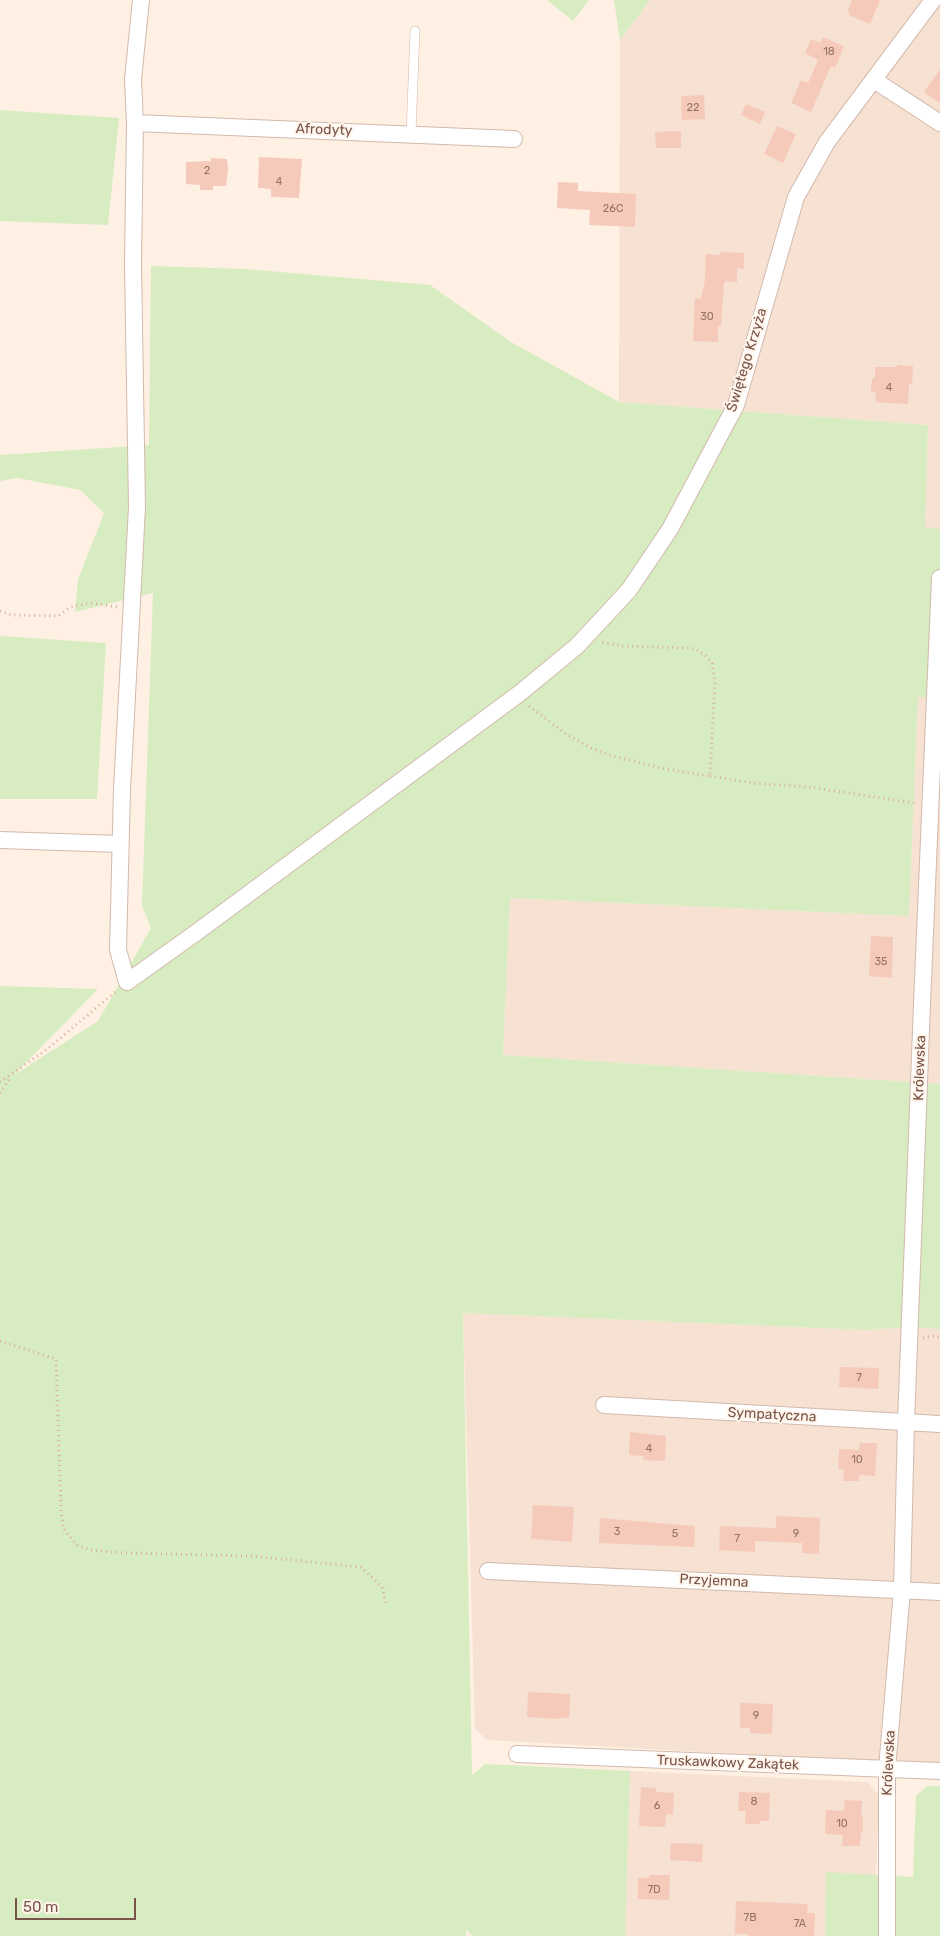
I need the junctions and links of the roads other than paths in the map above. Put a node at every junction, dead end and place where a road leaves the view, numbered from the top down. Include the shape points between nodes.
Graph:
1 (141, 0) edge
2 (933, 0) edge
3 (415, 31) dead end
4 (874, 80) junction
5 (135, 123) junction
6 (940, 123) edge
7 (411, 134) junction
8 (514, 139) dead end
9 (940, 578) edge
10 (936, 810) edge
11 (0, 840) edge
12 (121, 844) junction
13 (604, 1405) dead end
14 (906, 1422) junction
15 (940, 1424) edge
16 (488, 1571) dead end
17 (902, 1590) junction
18 (940, 1592) edge
19 (516, 1754) dead end
20 (887, 1769) junction
21 (940, 1771) edge
22 (887, 1936) edge

1 - 5 street via 133,79
2 - 4 street, Świętego Krzyża
3 - 7 lane
4 - 6 street
4 - 12 street, Świętego Krzyża via 827,142 796,197 736,405 714,449 670,529 629,590 576,646 518,695 127,982 118,950
5 - 7 street, Afrodyty
5 - 12 street via 132,264 137,507
7 - 8 street, Afrodyty
9 - 10 street, Królewska
10 - 14 street, Królewska via 922,1004
11 - 12 street
13 - 14 street, Sympatyczna
14 - 15 street, Sympatyczna
14 - 17 street, Królewska
16 - 17 street, Przyjemna
17 - 18 street, Przyjemna
17 - 20 street, Królewska
19 - 20 street, Truskawkowy Zakątek
20 - 21 street, Truskawkowy Zakątek
20 - 22 street, Królewska

